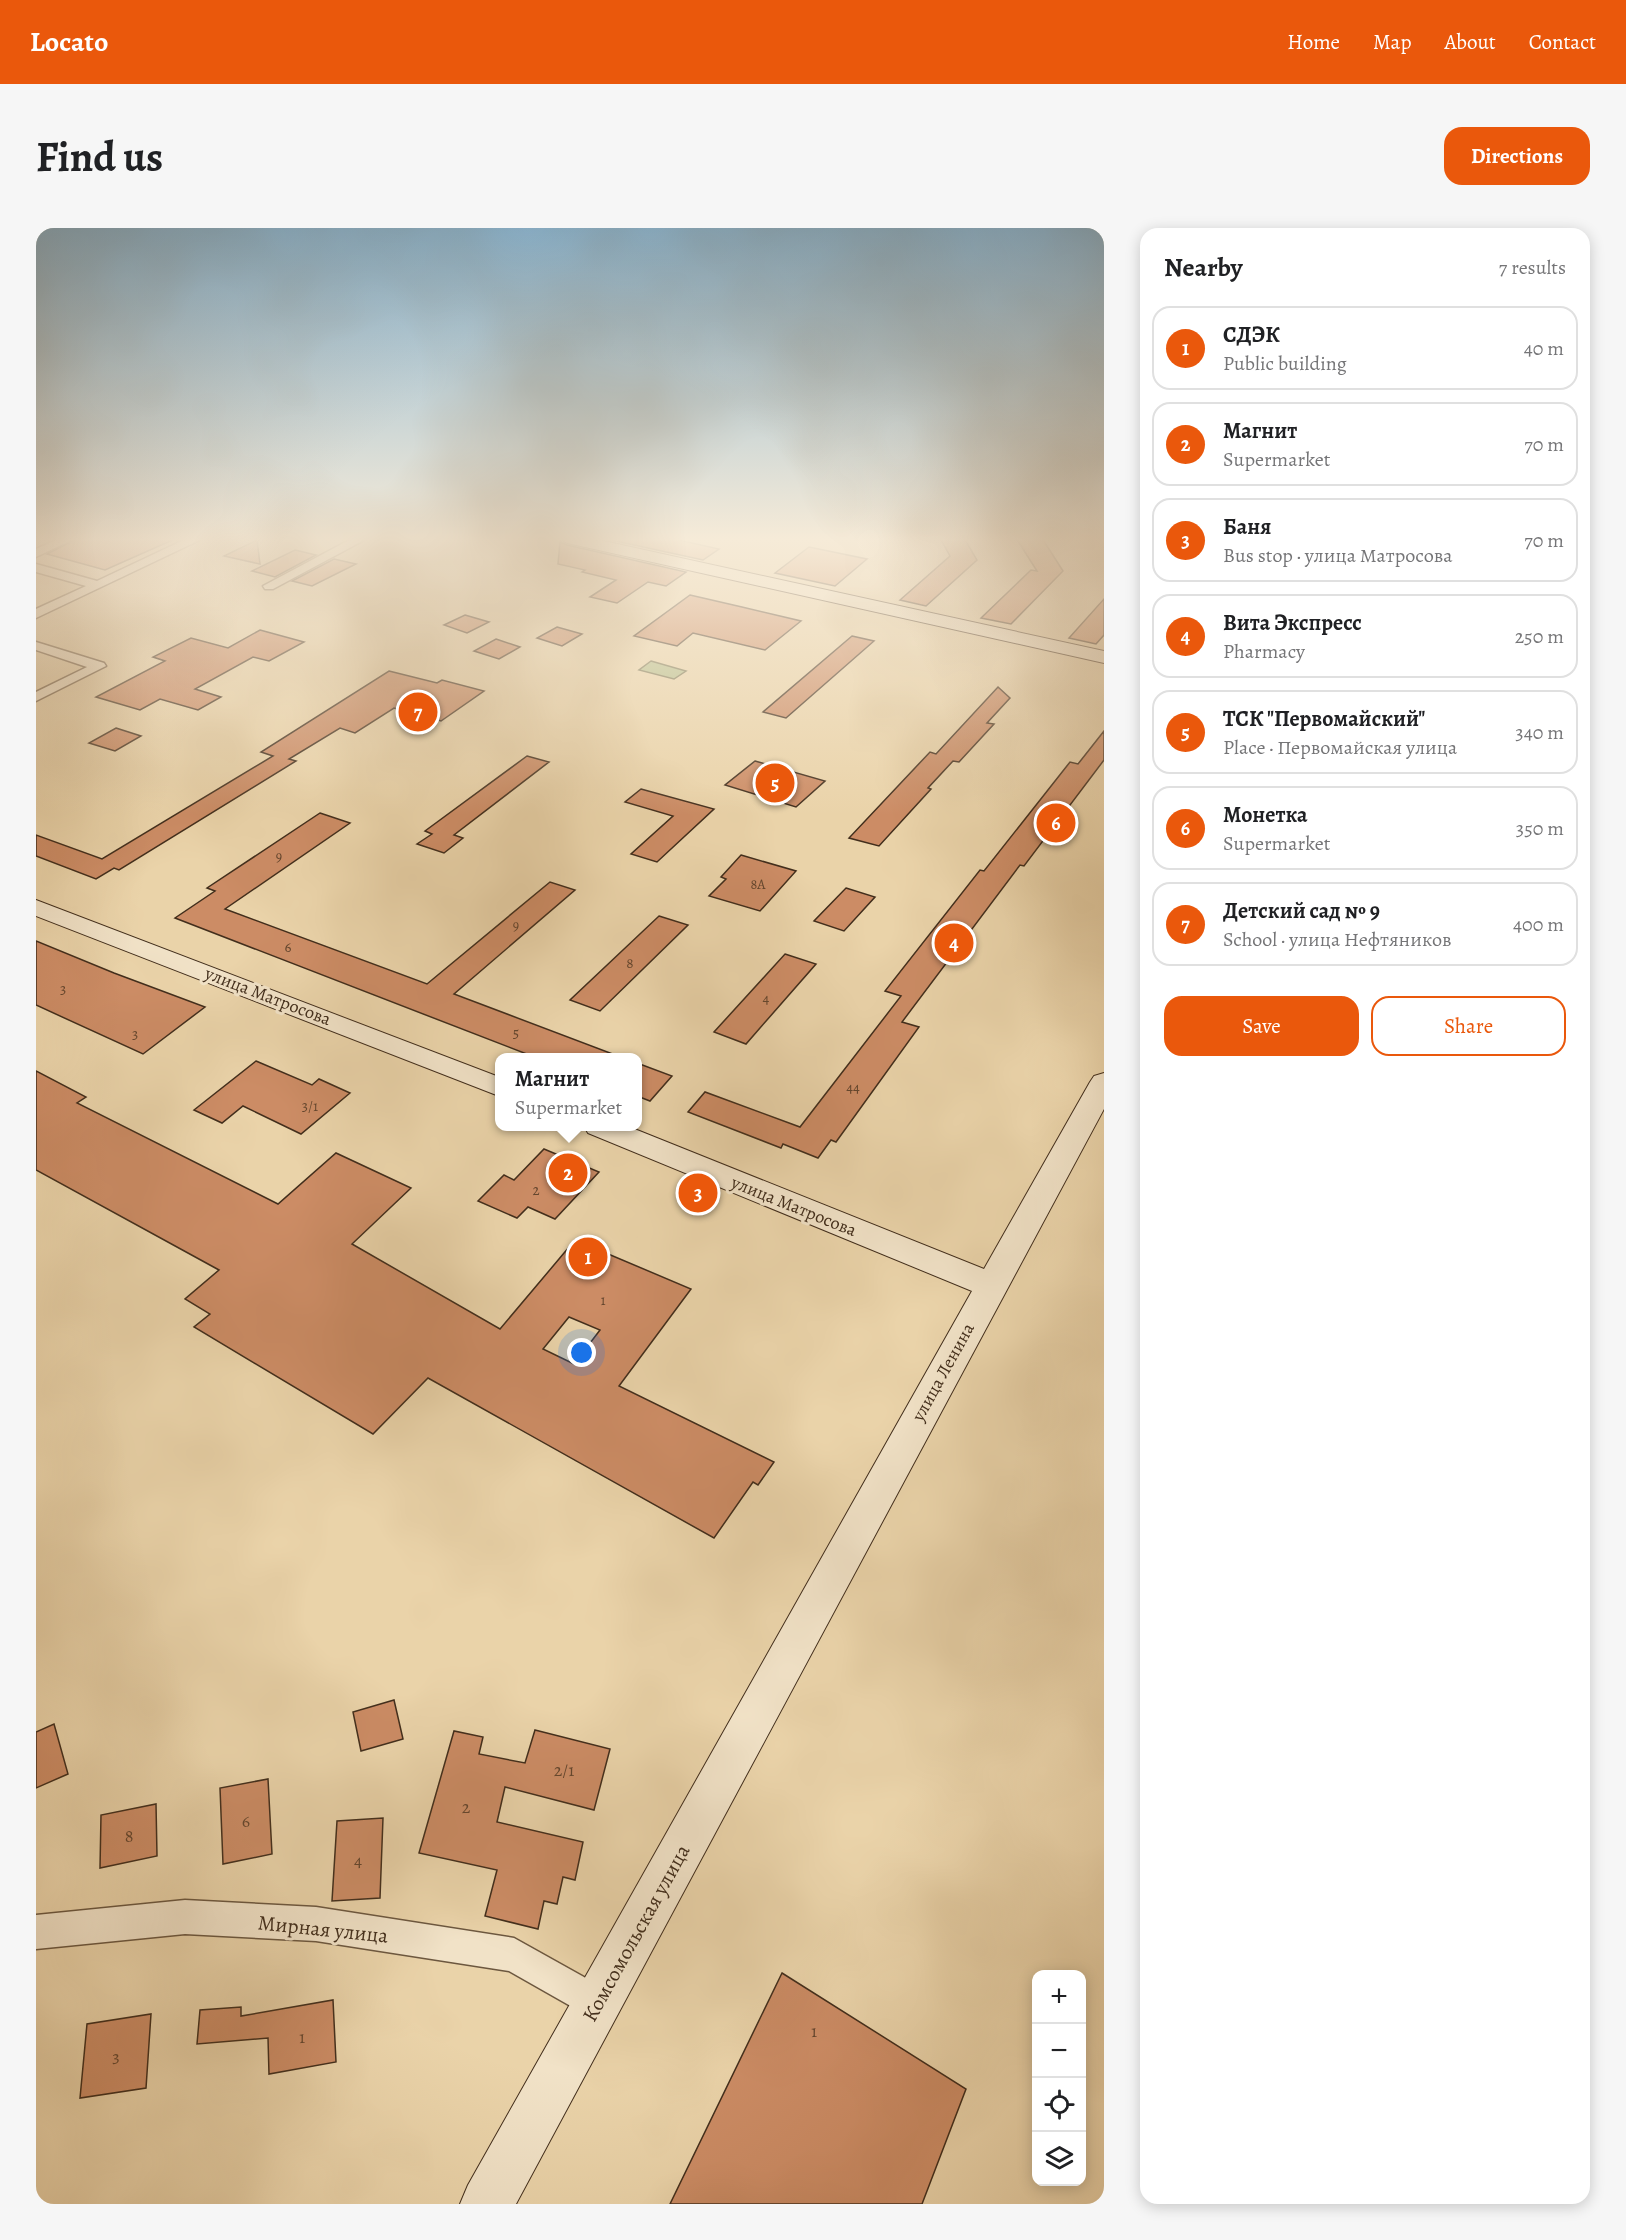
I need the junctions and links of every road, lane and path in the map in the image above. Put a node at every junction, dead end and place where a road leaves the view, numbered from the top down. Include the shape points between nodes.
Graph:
1 (983, 630) edge
2 (36, 646) edge
3 (1104, 657) edge
4 (36, 696) edge
5 (36, 907) edge
6 (1104, 1082) edge
7 (495, 1084) edge
8 (610, 1131) edge
9 (991, 1285) junction
10 (784, 1662) joint
11 (36, 1932) edge
12 (597, 2003) junction
13 (487, 2204) edge

1 - 3 street
2 - 4 street via 99,666
5 - 7 street, улица Матросова
6 - 9 street, улица Ленина
8 - 9 street, улица Матросова
9 - 10 street, улица Ленина
10 - 12 street, Комсомольская улица
11 - 12 street, Мирная улица via 185,1917 316,1924 514,1955
12 - 13 street, Комсомольская улица

